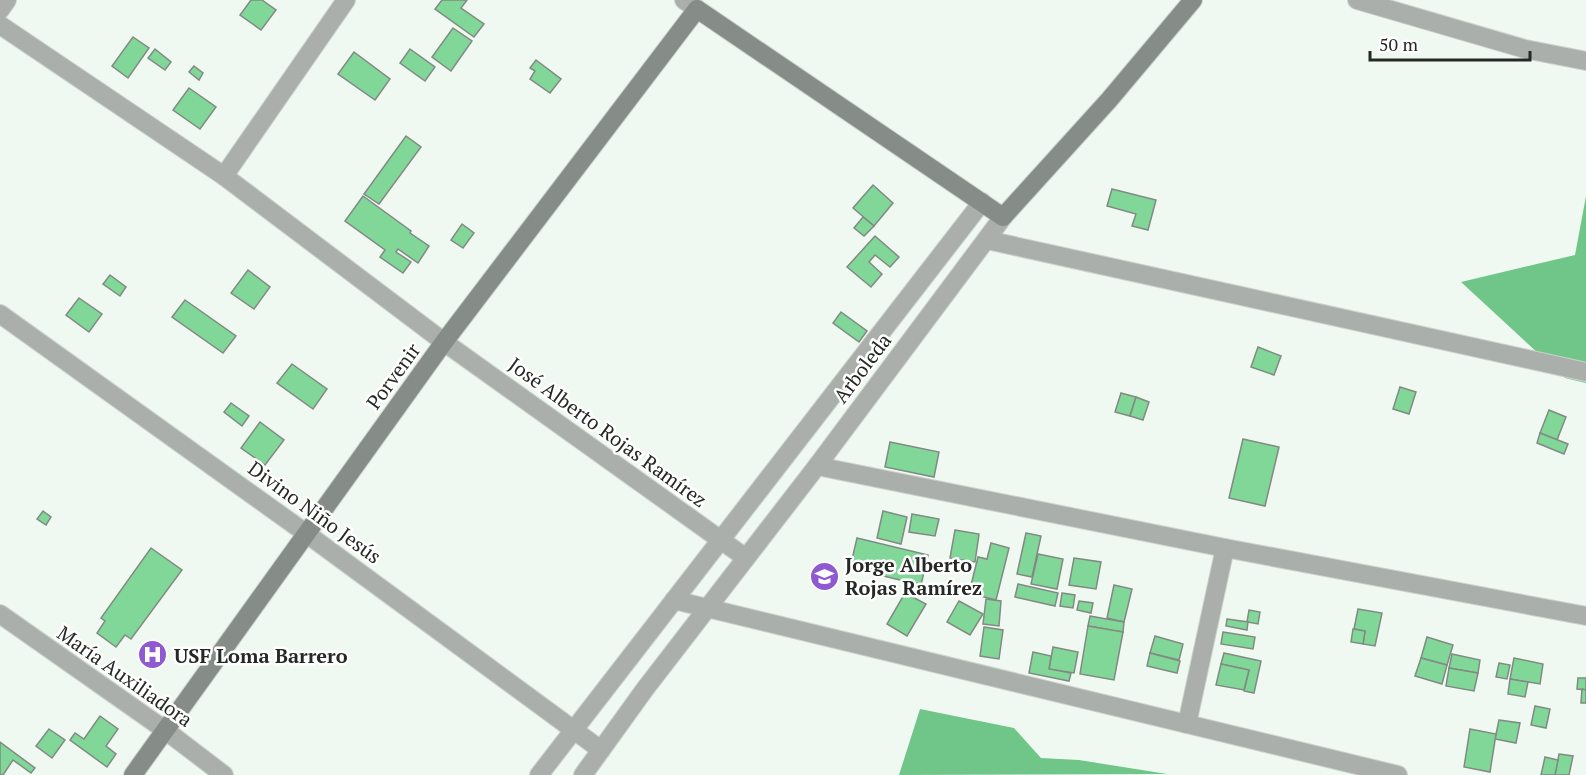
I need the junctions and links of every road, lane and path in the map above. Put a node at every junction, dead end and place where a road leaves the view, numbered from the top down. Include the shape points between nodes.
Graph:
1 (7, 0) edge
2 (346, 0) edge
3 (1193, 0) edge
4 (1357, 0) edge
5 (691, 5) edge
6 (0, 10) edge
7 (0, 25) edge
8 (1586, 61) edge
9 (224, 176) junction
10 (982, 202) junction
11 (1003, 217) junction
12 (987, 240) junction
13 (0, 314) edge
14 (444, 342) junction
15 (1586, 372) edge
16 (817, 466) junction
17 (307, 534) junction
18 (720, 540) junction
19 (1225, 548) junction
20 (746, 558) junction
21 (674, 600) junction
22 (707, 609) junction
23 (0, 614) edge
24 (1586, 616) edge
25 (1187, 724) junction
26 (573, 729) junction
27 (165, 730) junction
28 (601, 750) junction
29 (134, 775) edge
30 (224, 775) edge
31 (538, 775) edge
32 (583, 775) edge
33 (1398, 775) edge

1 - 6 street
2 - 9 street
3 - 11 street, Arboleda
4 - 8 street via 1525,49
5 - 10 street
5 - 14 street, Porvenir
7 - 9 street, José Alberto Rojas Ramírez
9 - 14 street, José Alberto Rojas Ramírez
10 - 11 street
10 - 18 street, Arboleda
11 - 12 street, Arboleda
12 - 15 street
12 - 16 street, Arboleda
13 - 17 street, Divino Niño Jesús
14 - 17 street, Porvenir
14 - 18 street, José Alberto Rojas Ramírez
16 - 19 street
16 - 20 street, Arboleda
17 - 26 street, Divino Niño Jesús
17 - 27 street, Porvenir
18 - 20 street, José Alberto Rojas Ramírez
18 - 21 street, Arboleda
19 - 24 street
19 - 25 street
20 - 22 street, Arboleda
21 - 22 street
21 - 26 street, Arboleda
22 - 25 street
22 - 28 street, Arboleda
23 - 27 street, María Auxiliadora
25 - 33 street
26 - 28 street, Divino Niño Jesús
26 - 31 street, Arboleda
27 - 29 street, Porvenir
27 - 30 street, María Auxiliadora
28 - 32 street, Arboleda

